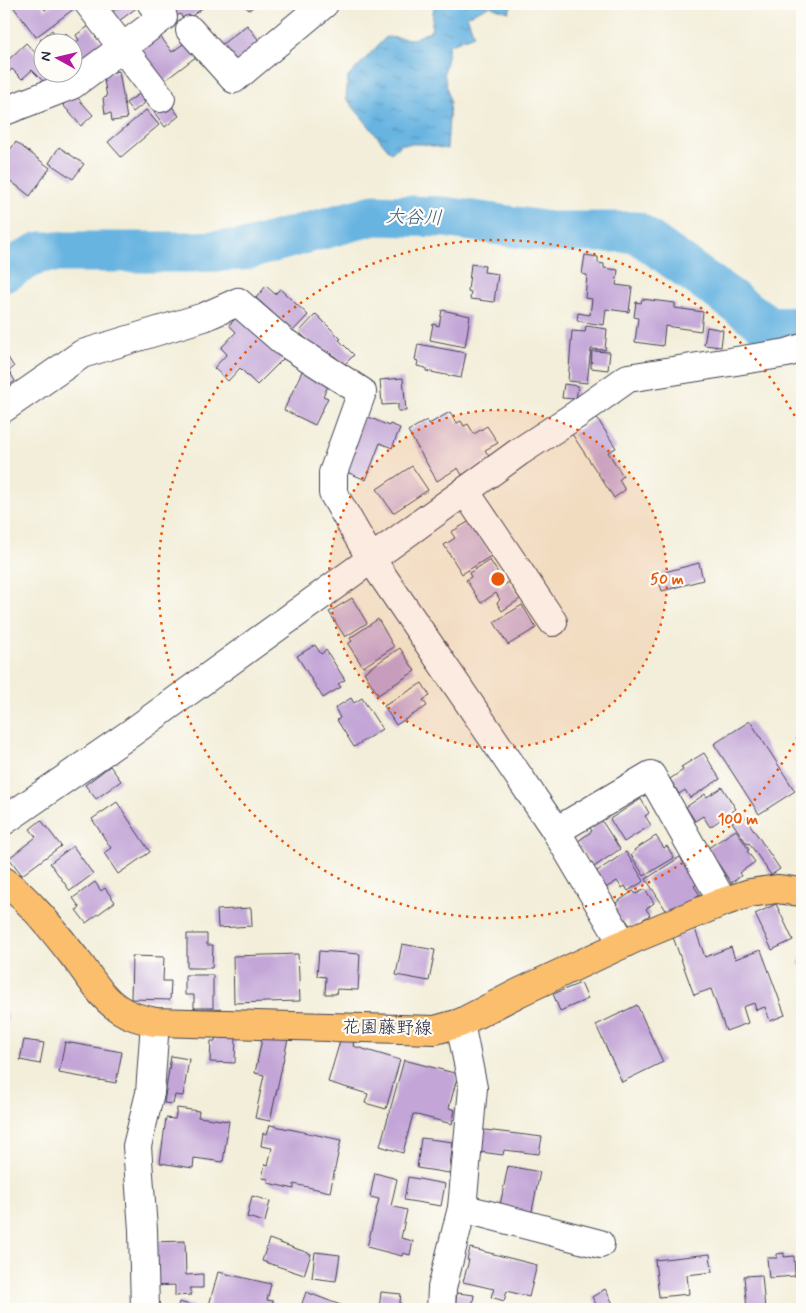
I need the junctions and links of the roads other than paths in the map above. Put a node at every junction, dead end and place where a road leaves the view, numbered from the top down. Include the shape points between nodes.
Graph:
1 (89, 4) edge
2 (152, 4) edge
3 (324, 4) edge
4 (190, 30) dead end
5 (123, 48) junction
6 (161, 98) dead end
7 (4, 108) edge
8 (802, 348) edge
9 (4, 408) edge
10 (465, 491) junction
11 (372, 559) junction
12 (553, 622) dead end
13 (4, 821) edge
14 (556, 832) junction
15 (4, 881) edge
16 (802, 892) edge
17 (723, 902) junction
18 (623, 944) junction
19 (155, 1022) junction
20 (460, 1023) junction
21 (462, 1208) junction
22 (600, 1244) dead end
23 (145, 1309) edge
24 (441, 1309) edge

1 - 5 street
2 - 5 street via 163,17
3 - 4 street via 234,79
5 - 6 street
5 - 7 street via 72,85 5,111
8 - 10 street via 628,378
9 - 11 street via 82,354 204,317 238,302 284,342 362,392 333,473 333,493
10 - 11 street
10 - 12 street
11 - 13 street
11 - 14 street
14 - 17 street via 651,775
14 - 18 street
15 - 19 main road, 花園藤野線 via 54,931 102,994 132,1017
16 - 17 main road, 花園藤野線 via 777,889
17 - 18 main road, 花園藤野線
18 - 20 main road, 花園藤野線
19 - 20 main road, 花園藤野線 via 435,1030
19 - 23 street via 150,1093 137,1146
20 - 21 street via 472,1088
21 - 22 street
21 - 24 street via 442,1288

